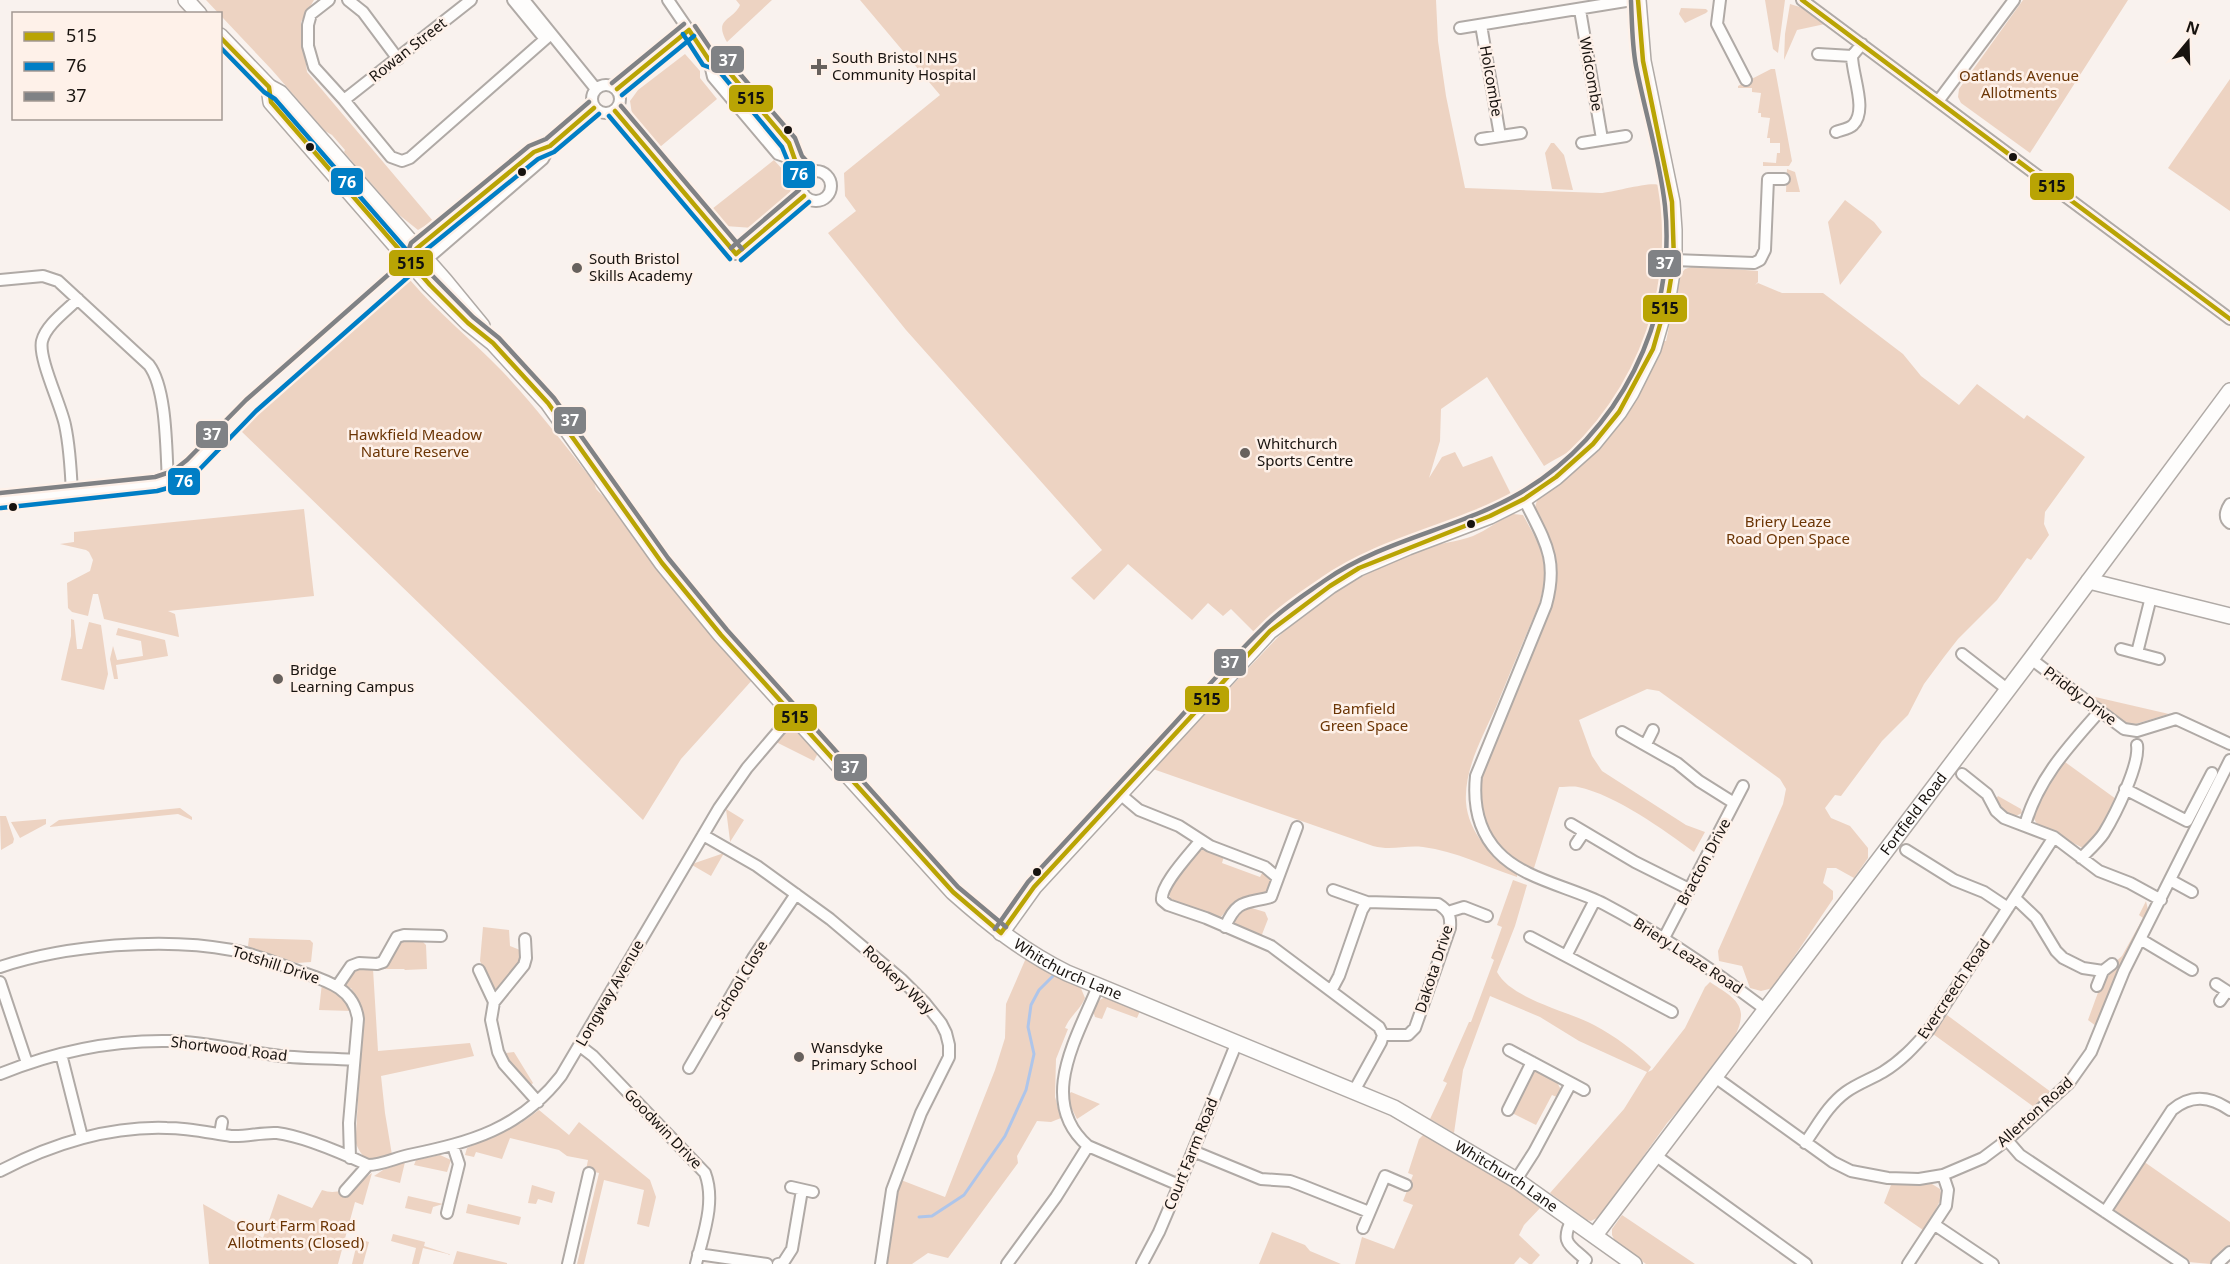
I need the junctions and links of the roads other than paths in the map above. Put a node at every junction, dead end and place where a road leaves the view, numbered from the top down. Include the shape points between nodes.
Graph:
1 (186, 0) edge
2 (329, 0) edge
3 (348, 0) edge
4 (471, 0) edge
5 (513, 0) edge
6 (524, 0) edge
7 (668, 0) edge
8 (1632, 0) edge
9 (1638, 0) edge
10 (1720, 0) edge
11 (1803, 0) edge
12 (2014, 0) edge
13 (1580, 10) junction
14 (197, 12) edge
15 (1481, 25) junction
16 (1461, 28) dead end
17 (688, 30) junction
18 (548, 37) junction
19 (222, 38) edge
20 (1828, 41) dead end
21 (1862, 44) junction
22 (1830, 53) junction
23 (1818, 54) dead end
24 (1852, 56) junction
25 (398, 59) junction
26 (1746, 80) dead end
27 (596, 89) junction
28 (617, 89) junction
29 (345, 100) junction
30 (1939, 100) junction
31 (594, 108) junction
32 (615, 111) junction
33 (1521, 132) dead end
34 (1836, 132) dead end
35 (1500, 136) junction
36 (1626, 136) dead end
37 (1481, 139) dead end
38 (1602, 139) junction
39 (1582, 143) dead end
40 (808, 173) junction
41 (1784, 179) dead end
42 (804, 196) junction
43 (418, 257) junction
44 (1674, 260) junction
45 (0, 280) edge
46 (78, 299) junction
47 (2230, 319) edge
48 (2230, 391) edge
49 (217, 440) dead end
50 (168, 482) junction
51 (72, 494) junction
52 (1524, 499) junction
53 (0, 501) edge
54 (2230, 504) edge
55 (2230, 523) edge
56 (2089, 581) junction
57 (2151, 597) junction
58 (2230, 616) edge
59 (2121, 649) dead end
60 (2137, 653) junction
61 (1962, 654) dead end
62 (2031, 659) junction
63 (2159, 659) dead end
64 (2007, 689) junction
65 (2099, 712) junction
66 (793, 714) junction
67 (1653, 730) dead end
68 (1622, 732) dead end
69 (1646, 744) junction
70 (2230, 744) edge
71 (2138, 745) dead end
72 (2230, 760) edge
73 (2212, 773) dead end
74 (1962, 774) dead end
75 (1743, 786) dead end
76 (2125, 789) junction
77 (1120, 794) junction
78 (1734, 803) junction
79 (1571, 824) dead end
80 (2025, 825) junction
81 (1298, 827) dead end
82 (1584, 832) junction
83 (703, 835) junction
84 (2054, 837) junction
85 (1200, 841) junction
86 (1576, 844) dead end
87 (1906, 850) dead end
88 (2081, 858) junction
89 (1278, 878) junction
90 (2170, 880) junction
91 (1689, 889) junction
92 (1333, 890) dead end
93 (2192, 892) dead end
94 (796, 894) junction
95 (2015, 898) junction
96 (1595, 900) junction
97 (2161, 900) junction
98 (1367, 902) junction
99 (2008, 908) junction
100 (1448, 912) junction
101 (1487, 916) dead end
102 (1225, 927) junction
103 (1001, 933) junction
104 (441, 936) dead end
105 (1530, 937) dead end
106 (1664, 938) junction
107 (525, 939) dead end
108 (2140, 939) junction
109 (1566, 956) junction
110 (0, 967) edge
111 (479, 969) dead end
112 (2192, 970) dead end
113 (0, 982) edge
114 (2216, 984) dead end
115 (338, 985) junction
116 (1098, 986) junction
117 (2097, 986) dead end
118 (1331, 991) junction
119 (2228, 992) edge
120 (1666, 994) dead end
121 (2220, 1001) dead end
122 (494, 1002) junction
123 (1659, 1005) junction
124 (1764, 1009) junction
125 (1672, 1012) dead end
126 (1383, 1035) junction
127 (1237, 1042) junction
128 (580, 1046) junction
129 (1509, 1050) dead end
130 (61, 1054) junction
131 (354, 1060) junction
132 (1532, 1062) junction
133 (27, 1063) junction
134 (689, 1068) dead end
135 (0, 1074) edge
136 (1715, 1077) junction
137 (1571, 1083) junction
138 (1584, 1090) dead end
139 (1354, 1091) junction
140 (537, 1102) junction
141 (1508, 1110) dead end
142 (2230, 1110) edge
143 (222, 1122) dead end
144 (220, 1134) junction
145 (82, 1137) junction
146 (2007, 1140) junction
147 (1805, 1143) junction
148 (453, 1146) junction
149 (1088, 1146) junction
150 (1193, 1151) junction
151 (1655, 1155) junction
152 (351, 1158) junction
153 (368, 1165) junction
154 (0, 1171) edge
155 (589, 1173) dead end
156 (1943, 1175) junction
157 (1516, 1180) junction
158 (1179, 1185) junction
159 (1406, 1185) dead end
160 (802, 1190) dead end
161 (345, 1191) dead end
162 (1369, 1212) junction
163 (2105, 1212) junction
164 (447, 1213) dead end
165 (1572, 1219) junction
166 (1935, 1225) junction
167 (1363, 1228) dead end
168 (1595, 1235) junction
169 (1594, 1251) dead end
170 (2230, 1252) edge
171 (697, 1259) edge
172 (1584, 1262) edge
173 (568, 1264) edge
174 (767, 1264) edge
175 (778, 1264) edge
176 (783, 1264) edge
177 (881, 1264) edge
178 (1007, 1264) edge
179 (1143, 1264) edge
180 (1634, 1264) edge
181 (1806, 1264) edge
182 (1908, 1264) edge
183 (1993, 1264) edge
184 (2184, 1264) edge
185 (2217, 1264) edge

1 - 14 street
2 - 29 street via 311,14 308,46 314,67
3 - 25 street via 363,12
4 - 25 street, Rowan Street
5 - 18 street
6 - 18 street
7 - 17 street
8 - 13 street
9 - 44 street via 1643,62 1672,202
10 - 26 street via 1717,24
11 - 21 street
12 - 30 street
13 - 15 street
13 - 38 street, Widcombe
15 - 16 street
15 - 35 street, Holcombe
17 - 28 street
17 - 40 street via 709,60 723,65 789,143 795,160
18 - 27 street
18 - 29 street via 402,161 391,157
19 - 43 street, Whitchurch Lane via 269,87 280,93
20 - 22 street
21 - 24 street
21 - 30 street
22 - 23 street
22 - 24 street
24 - 34 street via 1858,118 1852,127
25 - 29 street, Rowan Street
27 - 28 street via 602,85
27 - 31 street via 592,96
28 - 32 street via 621,97
30 - 47 street
31 - 32 street via 601,113
31 - 43 street via 550,146 534,152
32 - 42 street via 736,254
33 - 35 street, Holcombe
35 - 37 street, Holcombe
36 - 38 street
38 - 39 street
40 - 42 street via 801,185
40 - 42 street via 817,171 829,177 829,202
41 - 44 street via 1768,179 1766,250 1760,260
43 - 66 street, Whitchurch Lane via 468,323 493,343 556,413 662,563
44 - 52 street via 1661,327 1631,393 1593,444
45 - 46 street via 49,277
46 - 50 street via 149,365 157,378
46 - 51 street via 47,331 41,345 65,427
48 - 56 street, Fortfield Road
49 - 50 street via 192,466
50 - 51 street
51 - 53 street
52 - 77 street via 1374,561 1293,613 1270,631
52 - 96 street, Briery Leaze Road via 1548,547 1551,586 1483,755 1476,776 1475,807 1485,836 1510,863
54 - 55 street via 2226,515
56 - 57 street
56 - 62 street, Fortfield Road
57 - 58 street
57 - 60 street
59 - 60 street
60 - 63 street
61 - 64 street
62 - 64 street, Fortfield Road
62 - 65 street, Priddy Drive
64 - 124 street, Fortfield Road
65 - 70 street, Priddy Drive via 2128,731 2176,719
65 - 80 street via 2044,778
66 - 83 street, Longway Avenue via 742,774
66 - 103 street, Whitchurch Lane via 953,892
67 - 69 street
68 - 69 street
69 - 78 street
71 - 76 street via 2137,763
72 - 90 street, Allerton Road
73 - 76 street via 2184,826
74 - 80 street via 1987,794 2004,818
75 - 78 street, Bracton Drive
76 - 88 street via 2103,833
77 - 85 street via 1139,810 1179,826
77 - 103 street via 1034,887
78 - 91 street, Bracton Drive
79 - 82 street
80 - 84 street
81 - 89 street
82 - 86 street
82 - 91 street
83 - 94 street, Rookery Way
83 - 128 street, Longway Avenue
84 - 88 street
84 - 95 street, Evercreech Road
85 - 89 street via 1265,867
85 - 102 street via 1168,882 1162,900
87 - 99 street
88 - 97 street via 2099,871
89 - 102 street via 1270,897 1236,907
90 - 93 street
90 - 97 street, Allerton Road
91 - 106 street, Bracton Drive
92 - 98 street, Dakota Drive
94 - 134 street, School Close via 753,958
94 - 177 street, Rookery Way via 901,979 941,1023 949,1044 949,1057 921,1113 892,1190
95 - 99 street, Evercreech Road
95 - 117 street via 2036,918 2063,957 2083,968 2107,968
96 - 106 street, Briery Leaze Road
96 - 109 street
97 - 108 street, Allerton Road
98 - 100 street, Dakota Drive via 1438,904
98 - 118 street
99 - 147 street, Evercreech Road via 1912,1050 1836,1100
100 - 101 street, Dakota Drive via 1464,907
100 - 126 street, Dakota Drive via 1450,928 1415,1028 1408,1035
102 - 118 street via 1278,950
103 - 116 street, Whitchurch Lane via 1048,963
104 - 115 street via 397,938 383,962 351,966
105 - 109 street
106 - 124 street, Briery Leaze Road via 1713,969
107 - 122 street via 524,965
108 - 112 street
108 - 146 street, Allerton Road via 2091,1052 2069,1083
109 - 123 street
110 - 115 street, Totshill Drive via 78,949 182,945 248,953
111 - 122 street
113 - 133 street
114 - 119 street
115 - 131 street, Totshill Drive via 350,997 357,1014
116 - 127 street, Whitchurch Lane
116 - 149 street via 1065,1070 1062,1097 1076,1135
118 - 126 street via 1376,1023
119 - 121 street
120 - 123 street
122 - 140 street via 491,1020 498,1052
123 - 125 street
124 - 136 street, Fortfield Road
126 - 139 street
127 - 139 street, Whitchurch Lane
127 - 150 street, Court Farm Road
128 - 140 street, Longway Avenue via 561,1076
128 - 171 street, Goodwin Drive via 705,1173 710,1200
129 - 132 street
130 - 131 street, Shortwood Road via 94,1046 170,1041 279,1056
130 - 133 street, Shortwood Road
130 - 145 street
131 - 152 street, Totshill Drive via 349,1123
132 - 137 street
132 - 141 street
133 - 135 street, Shortwood Road
136 - 147 street, Allerton Road
136 - 151 street, Fortfield Road
137 - 138 street
137 - 157 street
139 - 157 street, Whitchurch Lane via 1427,1126
140 - 148 street, Longway Avenue via 517,1119
142 - 163 street via 2208,1098 2180,1103
143 - 144 street
144 - 145 street via 139,1128
144 - 152 street via 277,1133
145 - 154 street via 31,1154
146 - 156 street, Allerton Road via 1983,1158
146 - 163 street via 2020,1155
147 - 156 street, Allerton Road via 1851,1171 1888,1178
148 - 153 street, Longway Avenue
148 - 164 street via 459,1164
149 - 158 street
149 - 178 street
150 - 158 street, Court Farm Road
150 - 162 street via 1261,1179 1290,1181
151 - 168 street, Fortfield Road
151 - 181 street
152 - 153 street
153 - 161 street
155 - 173 street
156 - 166 street via 1947,1201
157 - 165 street, Whitchurch Lane
158 - 179 street, Court Farm Road
159 - 162 street via 1384,1176
160 - 176 street via 792,1249
162 - 167 street
163 - 184 street
165 - 168 street, Whitchurch Lane
165 - 172 street via 1565,1239
166 - 182 street
166 - 183 street
168 - 180 street, Whitchurch Lane
169 - 172 street
170 - 185 street
171 - 174 street
175 - 176 street

